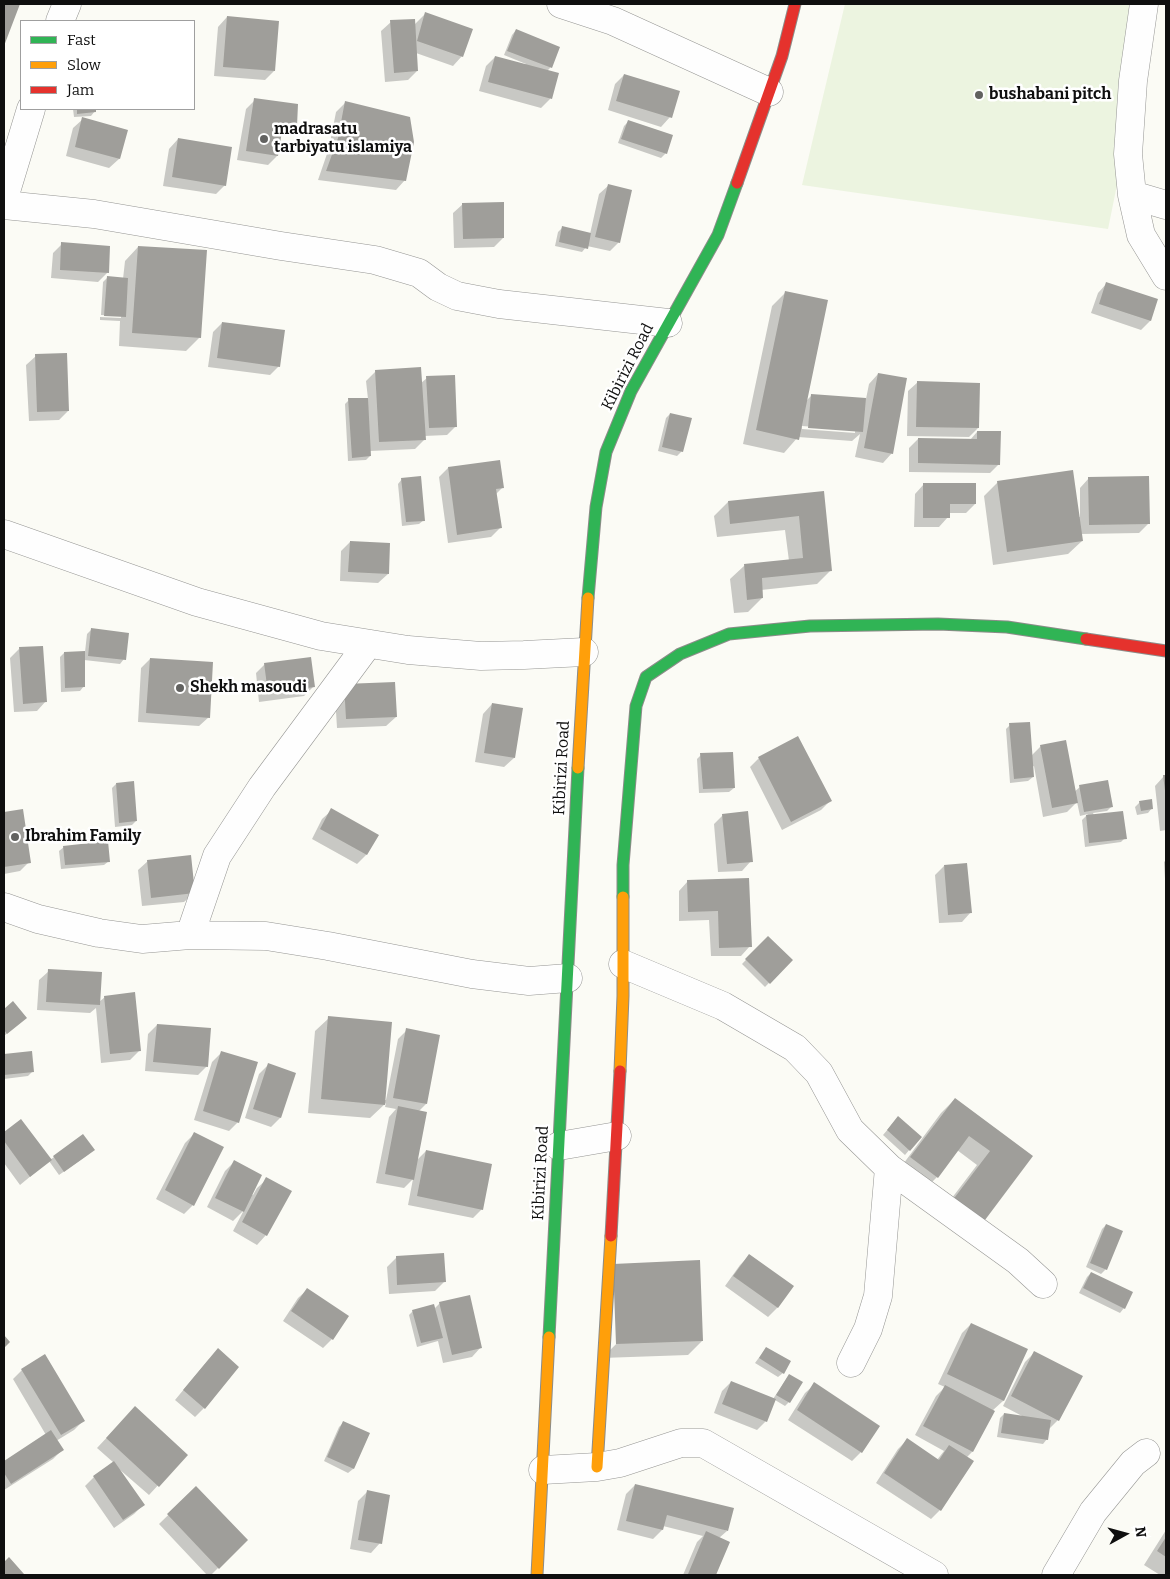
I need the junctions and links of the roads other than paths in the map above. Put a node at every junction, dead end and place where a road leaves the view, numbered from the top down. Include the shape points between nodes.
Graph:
1 (66, 4) edge
2 (561, 4) edge
3 (794, 4) edge
4 (1144, 4) edge
5 (60, 20) edge
6 (769, 92) junction
7 (31, 110) edge
8 (1132, 195) junction
9 (4, 198) edge
10 (4, 205) edge
11 (1166, 205) edge
12 (1166, 276) edge
13 (668, 323) junction
14 (4, 534) edge
15 (368, 644) junction
16 (1166, 651) edge
17 (584, 652) junction
18 (4, 907) edge
19 (190, 935) junction
20 (623, 964) junction
21 (568, 978) junction
22 (617, 1136) junction
23 (559, 1146) junction
24 (889, 1168) junction
25 (1043, 1284) dead end
26 (852, 1363) dead end
27 (1146, 1453) dead end
28 (597, 1467) junction
29 (543, 1470) junction
30 (537, 1575) edge
31 (934, 1575) edge
32 (1056, 1575) edge

1 - 5 street
2 - 6 street via 613,21
3 - 6 street, Kibirizi Road via 782,56
4 - 8 street via 1132,90 1128,154
6 - 13 street, Kibirizi Road via 718,235
7 - 9 street
8 - 11 street
8 - 12 street via 1141,235
10 - 13 street via 94,214 375,260 420,273 457,296 499,304
13 - 17 street, Kibirizi Road via 630,391 606,452 596,507
14 - 15 street via 197,602 321,636
15 - 17 street via 480,656
15 - 19 street via 262,786 217,856
16 - 20 street via 1007,627 928,624 810,626 729,634 680,654 646,677 636,706 623,865
17 - 21 street, Kibirizi Road
18 - 19 street via 38,919 99,933 142,939
19 - 21 street via 266,936 472,974 529,981
20 - 22 street
20 - 24 street via 723,1006 795,1048 818,1073 850,1130
21 - 23 street, Kibirizi Road
22 - 23 street
22 - 28 street
23 - 29 street, Kibirizi Road
24 - 25 street via 1011,1256
24 - 26 street via 878,1296 868,1329
27 - 32 street via 1133,1463 1093,1512
28 - 29 street
28 - 31 street via 681,1443 702,1443
29 - 30 street, Kibirizi Road

